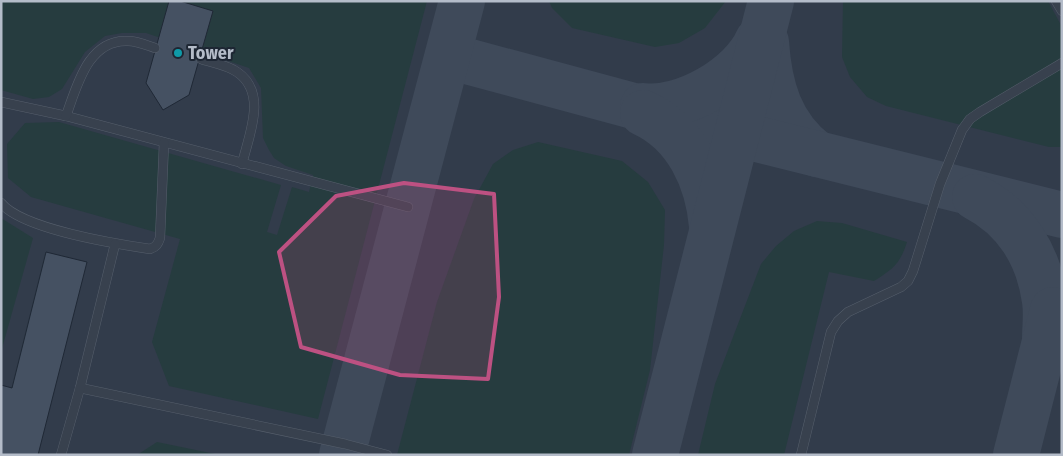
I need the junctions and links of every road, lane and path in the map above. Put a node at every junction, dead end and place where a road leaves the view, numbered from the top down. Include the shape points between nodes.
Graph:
1 (1056, 1) edge
2 (1062, 11) edge
3 (155, 48) dead end
4 (201, 59) dead end
5 (1062, 63) edge
6 (1, 102) edge
7 (66, 116) junction
8 (164, 143) junction
9 (242, 164) junction
10 (1, 203) edge
11 (408, 207) dead end
12 (114, 244) junction
13 (80, 388) junction
14 (61, 455) edge
15 (387, 455) edge
16 (801, 455) edge

1 - 2 lane
3 - 7 lane via 129,41 114,42 91,57
4 - 9 lane via 240,74 253,94 254,115
5 - 16 lane via 980,112 962,130 940,184 908,281 848,312 832,332
6 - 7 lane
7 - 8 lane
8 - 9 lane
8 - 12 lane via 158,244 150,249
9 - 11 lane
10 - 12 lane via 17,216 37,224
12 - 13 lane
13 - 14 lane
13 - 15 lane

